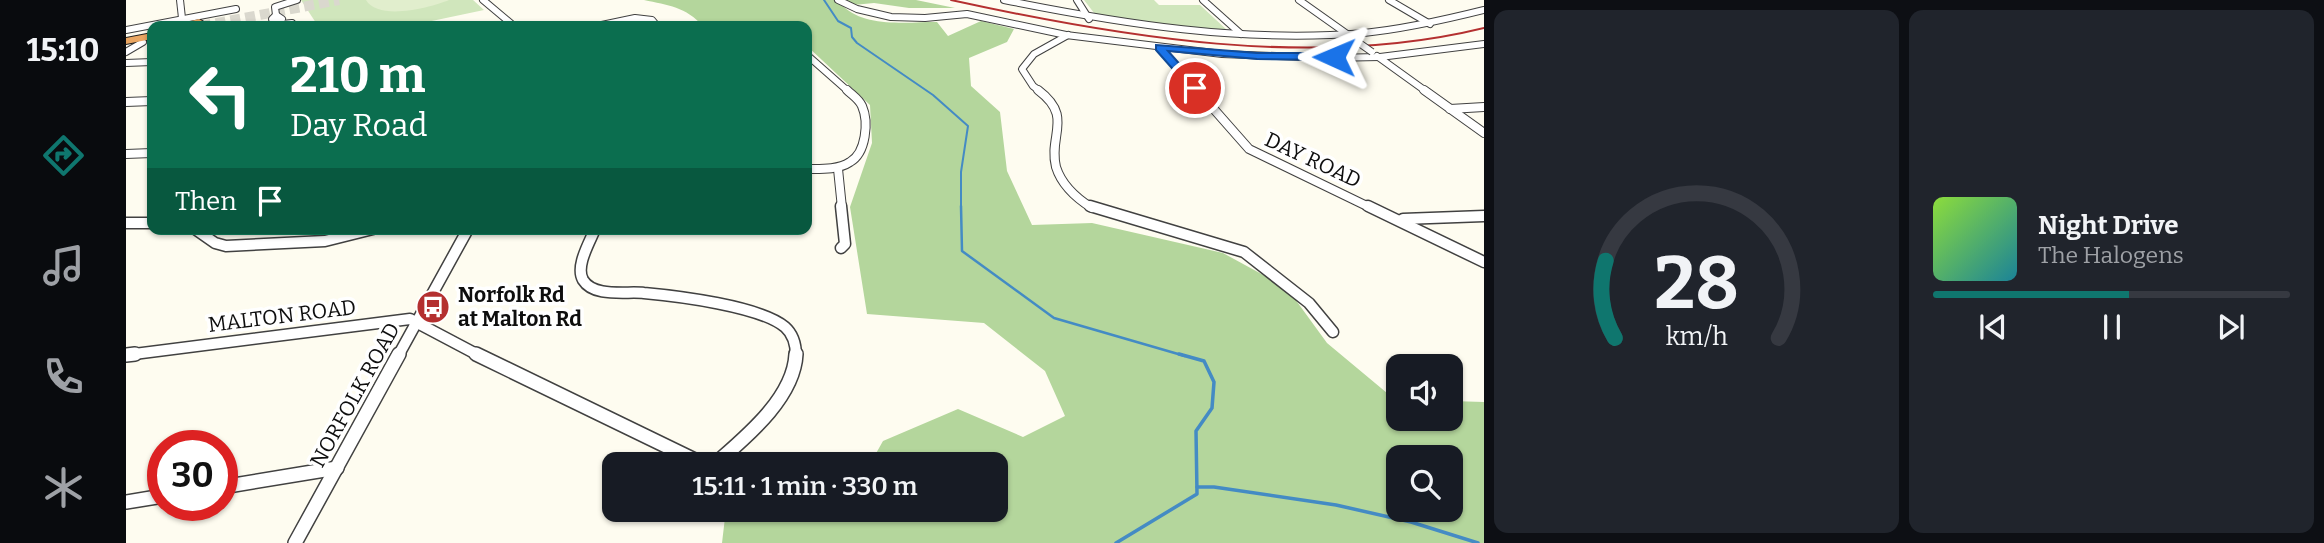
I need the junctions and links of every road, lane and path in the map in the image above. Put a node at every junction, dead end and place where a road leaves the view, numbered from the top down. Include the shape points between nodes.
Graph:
1 (180, 0) edge
2 (297, 0) edge
3 (483, 0) edge
4 (838, 0) edge
5 (1004, 0) edge
6 (1077, 0) edge
7 (1203, 0) edge
8 (1298, 0) edge
9 (1389, 0) edge
10 (236, 9) dead end
11 (1484, 10) edge
12 (1089, 19) junction
13 (179, 21) edge
14 (183, 21) edge
15 (278, 21) edge
16 (508, 21) edge
17 (622, 21) edge
18 (653, 21) edge
19 (1430, 24) junction
20 (147, 27) edge
21 (126, 30) edge
22 (147, 34) edge
23 (1241, 34) junction
24 (1068, 35) junction
25 (1349, 36) junction
26 (126, 38) edge
27 (147, 43) edge
28 (1484, 44) edge
29 (1160, 48) junction
30 (126, 52) edge
31 (1375, 54) junction
32 (812, 60) edge
33 (147, 62) edge
34 (126, 63) edge
35 (126, 102) edge
36 (147, 102) edge
37 (1484, 107) edge
38 (1450, 109) junction
39 (1484, 133) edge
40 (126, 153) edge
41 (147, 153) edge
42 (812, 169) edge
43 (838, 169) junction
44 (1484, 215) edge
45 (1397, 219) junction
46 (126, 223) edge
47 (147, 223) edge
48 (204, 235) edge
49 (281, 235) edge
50 (349, 235) edge
51 (465, 235) edge
52 (593, 235) edge
53 (278, 243) junction
54 (841, 248) dead end
55 (1484, 251) edge
56 (1472, 254) junction
57 (1484, 262) edge
58 (416, 324) junction
59 (1333, 332) dead end
60 (126, 355) edge
61 (678, 452) edge
62 (726, 452) edge
63 (337, 468) junction
64 (238, 483) edge
65 (147, 499) edge
66 (126, 502) edge
67 (295, 543) edge

1 - 13 street
2 - 15 street via 275,7
3 - 16 street
4 - 24 street via 867,12 916,18 969,15
5 - 12 street
6 - 12 street
7 - 23 street
8 - 25 street
9 - 19 street
10 - 14 street
11 - 19 street
12 - 23 street
17 - 18 street via 642,17
19 - 25 street
20 - 21 street
22 - 26 highway
23 - 25 street
24 - 29 street
24 - 59 street via 1034,54 1021,69 1058,115 1056,166 1071,194 1094,209 1244,252 1309,303
25 - 31 street, bridge
27 - 30 street
28 - 31 street
29 - 31 street via 1257,56
29 - 45 street, DAY ROAD via 1249,149
31 - 38 street
32 - 43 street via 864,107 860,151 853,162
33 - 34 street
35 - 36 street
37 - 38 street
38 - 39 street
40 - 41 street
42 - 43 street
43 - 54 street via 845,244
44 - 45 street
45 - 56 street, DAY ROAD
46 - 47 street
48 - 53 street via 220,245
49 - 53 street
50 - 53 street
51 - 58 street, NORFOLK ROAD
52 - 62 street via 581,268 583,280 592,288 766,316 784,326 795,342 797,357 787,388
55 - 56 street
56 - 57 street, DAY ROAD
58 - 60 street, MALTON ROAD via 410,319
58 - 61 street, MALTON ROAD
58 - 63 street, NORFOLK ROAD
63 - 64 street
63 - 67 street, NORFOLK ROAD
65 - 66 street

